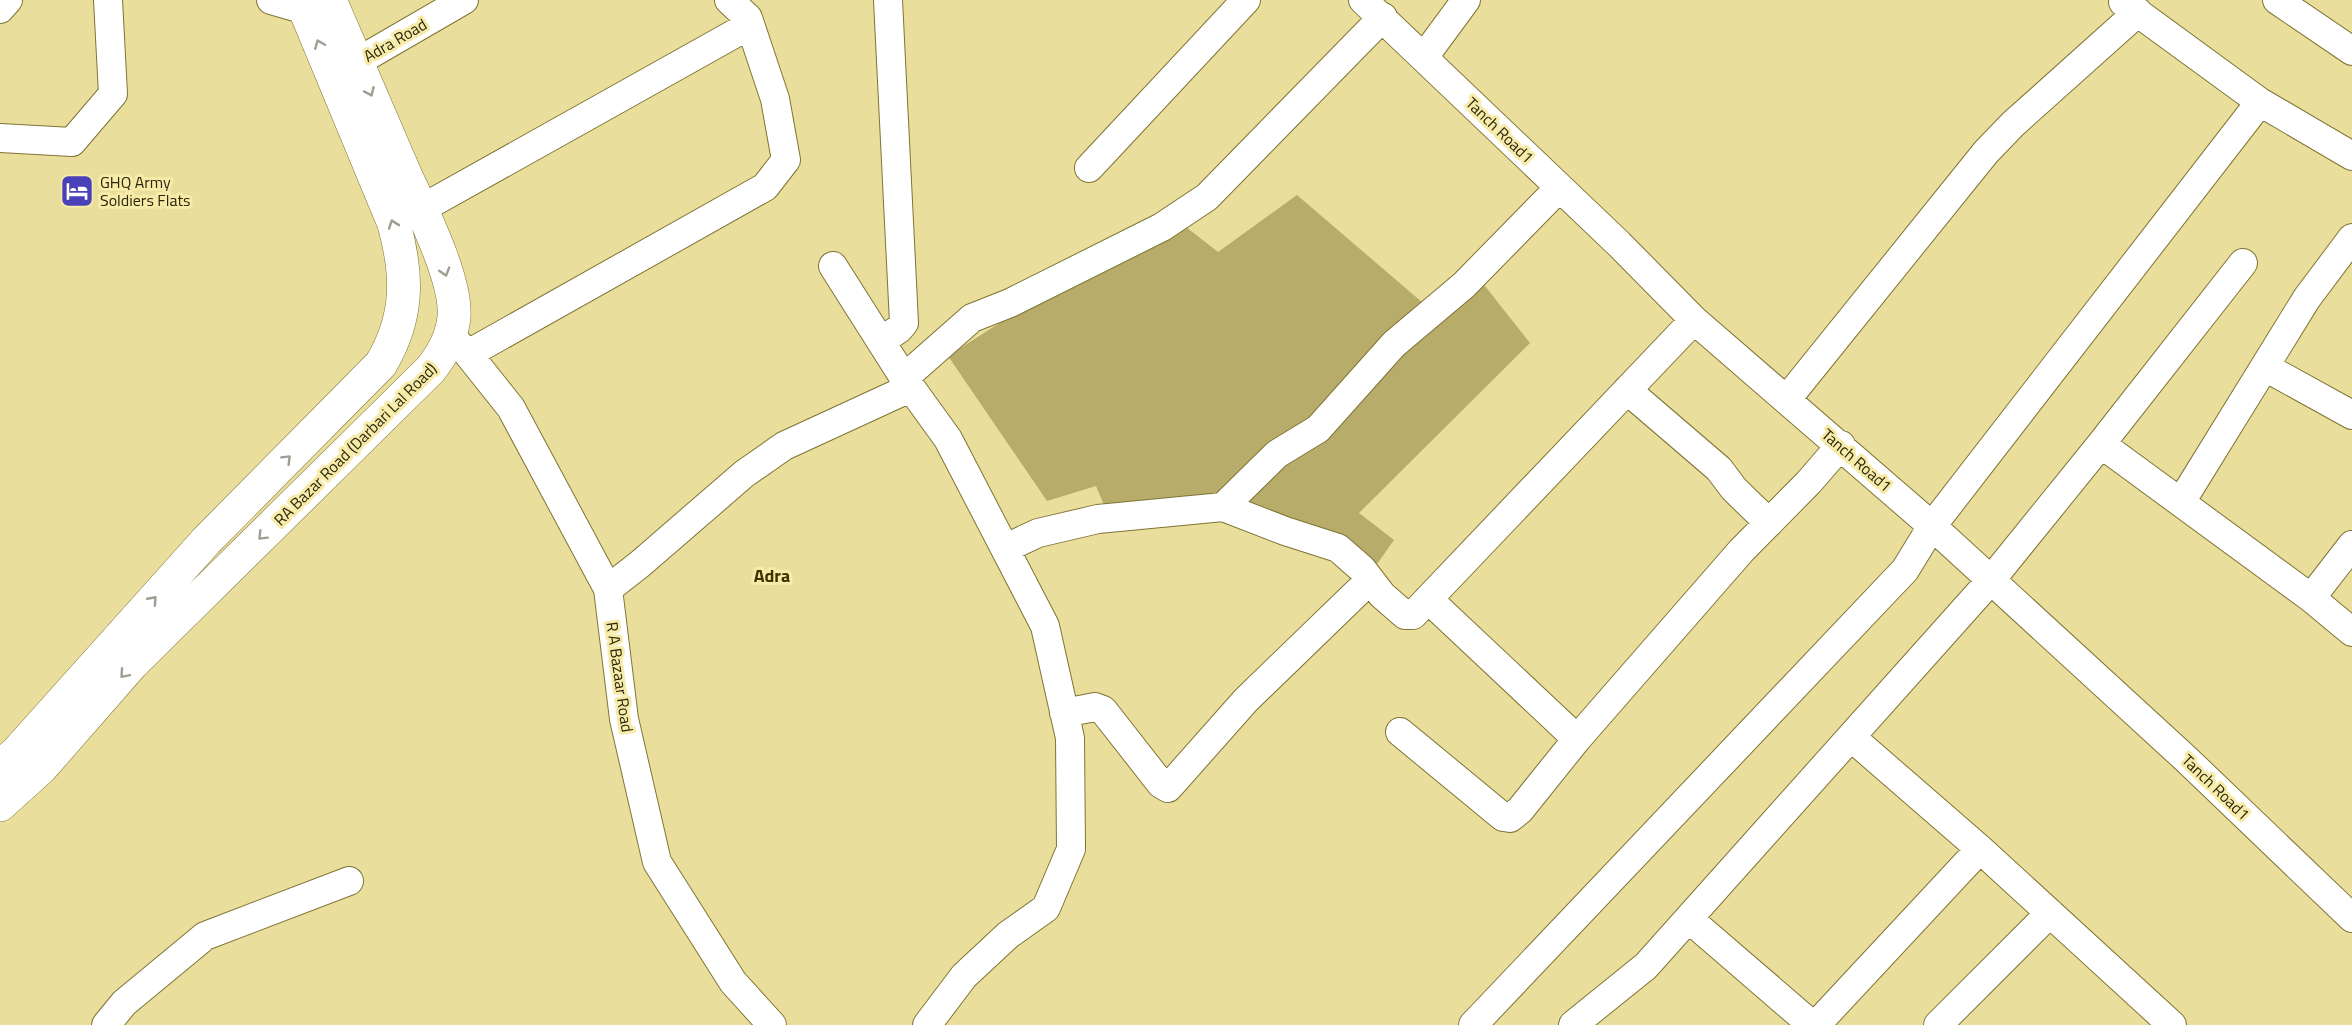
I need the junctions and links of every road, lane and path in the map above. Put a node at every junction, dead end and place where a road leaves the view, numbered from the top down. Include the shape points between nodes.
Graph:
1 (8, 0) edge
2 (108, 0) edge
3 (271, 0) edge
4 (464, 0) edge
5 (729, 0) edge
6 (888, 0) edge
7 (1246, 0) edge
8 (1466, 0) edge
9 (2277, 0) edge
10 (312, 4) edge
11 (2130, 6) edge
12 (1373, 8) edge
13 (0, 9) edge
14 (750, 25) junction
15 (2352, 51) edge
16 (1424, 57) junction
17 (357, 62) junction
18 (2260, 102) junction
19 (0, 138) edge
20 (2352, 156) edge
21 (1089, 168) dead end
22 (1559, 188) junction
23 (421, 209) junction
24 (2352, 238) edge
25 (2243, 263) dead end
26 (833, 266) dead end
27 (1694, 320) junction
28 (881, 341) junction
29 (459, 345) junction
30 (2265, 367) junction
31 (907, 383) junction
32 (1627, 390) junction
33 (1787, 399) junction
34 (2352, 415) edge
35 (2101, 444) junction
36 (1841, 445) junction
37 (2181, 502) junction
38 (1223, 507) junction
39 (1769, 523) junction
40 (1932, 526) junction
41 (2352, 545) edge
42 (1006, 548) junction
43 (1370, 580) junction
44 (1991, 580) junction
45 (608, 589) junction
46 (2311, 598) junction
47 (1428, 599) junction
48 (2352, 632) edge
49 (58, 704) junction
50 (1064, 713) junction
51 (1400, 732) dead end
52 (1851, 737) junction
53 (1577, 739) junction
54 (0, 747) edge
55 (0, 767) edge
56 (0, 805) edge
57 (1980, 849) junction
58 (349, 881) dead end
59 (2050, 913) junction
60 (2352, 918) edge
61 (1689, 919) junction
62 (2160, 1022) edge
63 (106, 1025) edge
64 (772, 1025) edge
65 (927, 1025) edge
66 (1473, 1025) edge
67 (1573, 1025) edge
68 (1814, 1025) edge
69 (1938, 1025) edge

1 - 13 street
2 - 19 street via 113,94 72,142
3 - 10 street
4 - 17 street, Adra Road
5 - 14 street
6 - 28 street via 904,323
7 - 21 street
8 - 16 street
9 - 15 street
10 - 17 main road, RA Bazar Road (Darbari Lal Road)
49 -> 10 main road via 206,541 381,364 398,332 404,285 397,234
11 - 18 street
11 - 33 street via 1986,152
12 - 16 street, Tanch Road1
12 - 31 street via 1207,196 1162,226 1010,303 972,318
14 - 23 street
14 - 29 street via 775,99 786,160 765,187
16 - 22 street, Tanch Road1
17 -> 23 main road, RA Bazar Road (Darbari Lal Road)
18 - 20 street
18 - 40 street
22 - 27 street, Tanch Road1
22 - 38 street via 1464,285 1394,344 1318,429 1277,454
23 -> 29 main road, RA Bazar Road (Darbari Lal Road) via 452,294
24 - 30 street via 2307,298
25 - 35 street
26 - 28 street
27 - 32 street
27 - 33 street, Tanch Road1
28 - 31 street
29 - 45 street, R A Bazaar Road via 511,408
29 -> 56 main road, RA Bazar Road (Darbari Lal Road) via 443,354 132,664 41,768
30 - 34 street
30 - 37 street
31 - 42 street via 948,439
31 - 45 street via 784,446 744,474
32 - 39 street via 1719,469
32 - 47 street
33 - 36 street, Tanch Road1
35 - 37 street
35 - 44 street
36 - 39 street
36 - 40 street, Tanch Road1
37 - 46 street
38 - 42 street via 1098,519 1038,533
38 - 43 street via 1338,548
39 - 53 street
40 - 44 street, Tanch Road1
40 - 66 street via 1905,570
41 - 46 street
42 - 50 street via 1045,626
43 - 47 street via 1405,615 1413,615
43 - 50 street via 1246,700 1168,788 1103,710 1095,706
44 - 52 street
44 - 60 street, Tanch Road1 via 2186,758
45 - 64 street, R A Bazaar Road via 624,719 657,861 733,982
46 - 48 street
47 - 53 street
49 - 54 street
49 - 55 main road
50 - 65 street via 1070,738 1071,849 1046,908 1008,935 972,969
51 - 53 street via 1503,817 1510,818
52 - 57 street
52 - 61 street
57 - 59 street
57 - 68 street
58 - 63 street via 205,936 124,1003
59 - 62 street
59 - 69 street
61 - 67 street via 1646,966
61 - 68 street

